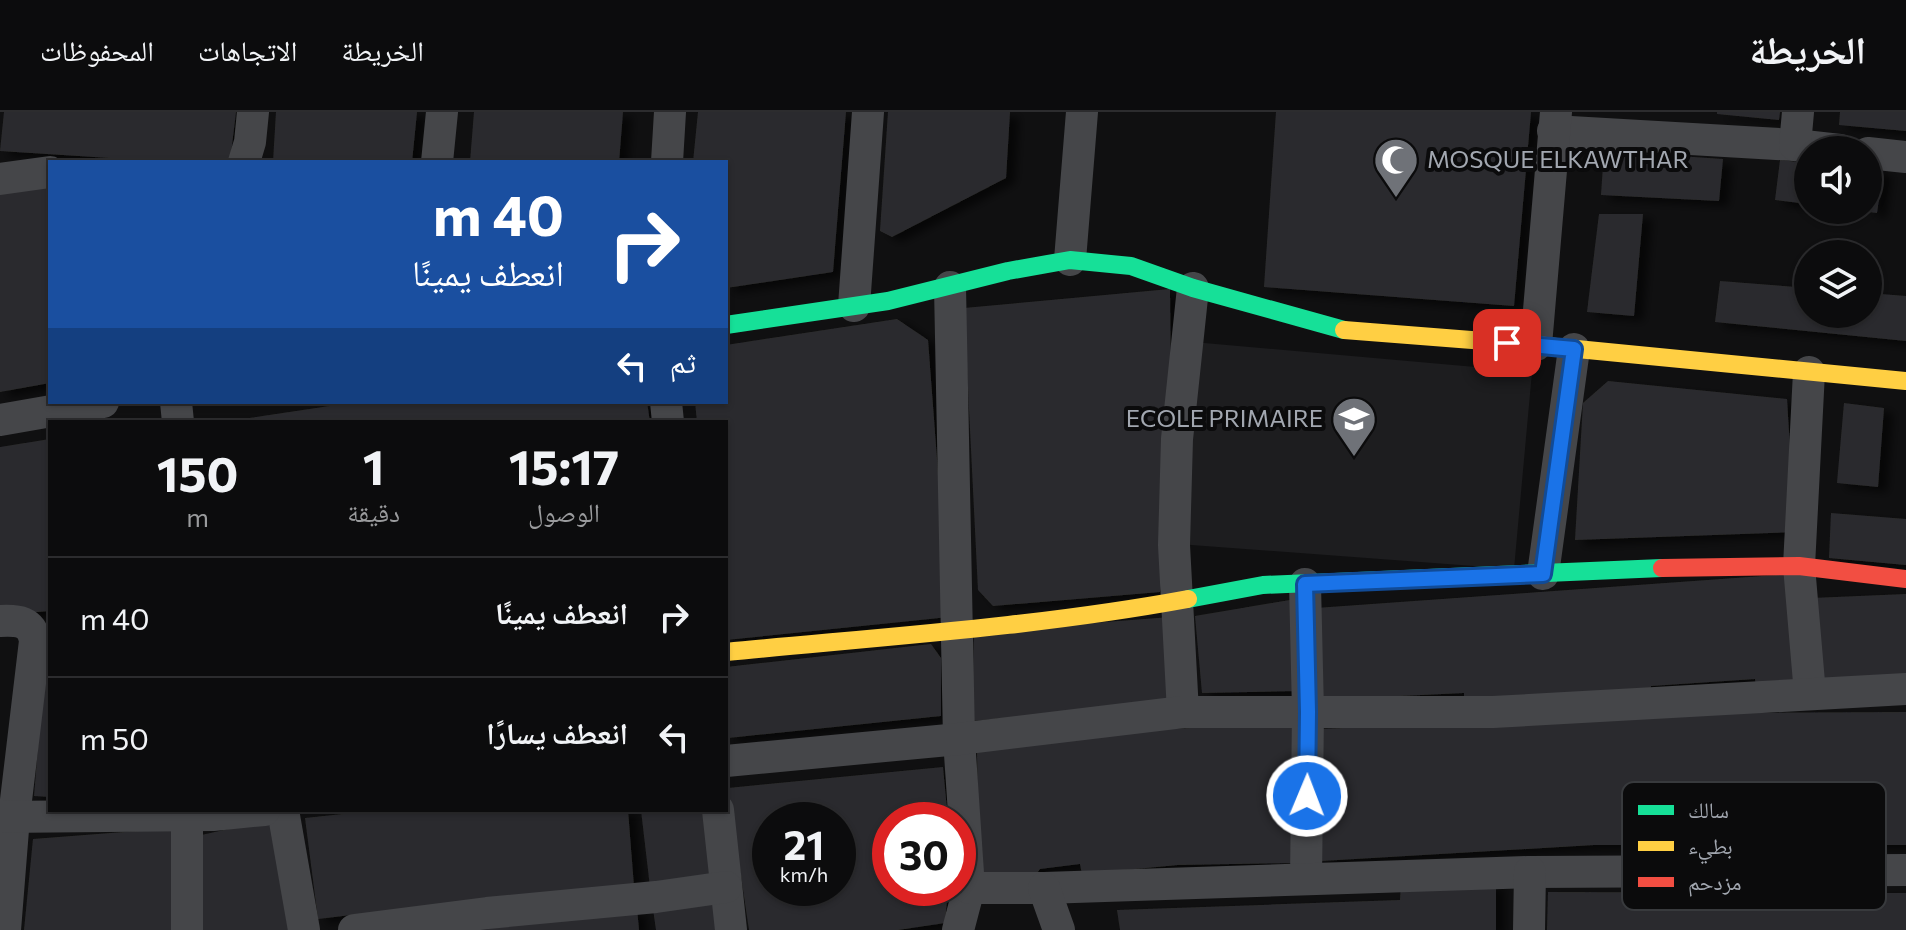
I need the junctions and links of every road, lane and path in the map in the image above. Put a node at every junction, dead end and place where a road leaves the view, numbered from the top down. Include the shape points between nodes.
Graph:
1 (253, 112) edge
2 (442, 112) edge
3 (670, 112) edge
4 (868, 112) edge
5 (1082, 112) edge
6 (1798, 112) edge
7 (1554, 121) edge
8 (1796, 136) edge
9 (1794, 145) edge
10 (1882, 154) edge
11 (1906, 157) edge
12 (245, 160) edge
13 (437, 160) edge
14 (667, 160) edge
15 (48, 172) edge
16 (0, 179) edge
17 (1070, 260) junction
18 (950, 287) junction
19 (1193, 288) junction
20 (854, 306) junction
21 (728, 325) edge
22 (1536, 345) junction
23 (1574, 349) junction
24 (1809, 372) junction
25 (1906, 381) edge
26 (92, 404) edge
27 (0, 420) edge
28 (1799, 566) junction
29 (1543, 574) junction
30 (1906, 579) edge
31 (1305, 584) junction
32 (1178, 600) junction
33 (0, 621) edge
34 (958, 630) junction
35 (728, 652) edge
36 (1906, 689) edge
37 (1810, 694) junction
38 (1183, 712) junction
39 (1308, 712) junction
40 (959, 739) junction
41 (728, 761) edge
42 (963, 802) edge
43 (234, 812) edge
44 (283, 812) edge
45 (718, 812) edge
46 (204, 814) edge
47 (7, 817) edge
48 (1886, 870) edge
49 (1906, 870) edge
50 (1530, 872) junction
51 (1622, 872) edge
52 (1306, 879) junction
53 (726, 887) junction
54 (976, 888) edge
55 (1044, 888) junction
56 (964, 906) edge
57 (5, 930) edge
58 (187, 930) edge
59 (304, 930) edge
60 (354, 930) edge
61 (731, 930) edge
62 (958, 930) edge
63 (1059, 930) edge
64 (1529, 930) edge

1 - 12 street
2 - 13 street
3 - 14 street
4 - 20 street
5 - 17 street
6 - 8 street
7 - 9 street
7 - 22 street
10 - 11 street
15 - 16 street
17 - 18 street
17 - 19 street via 1131,266
18 - 20 street
18 - 34 street
19 - 22 street via 1339,330
19 - 32 street via 1177,439
20 - 21 street
22 - 23 street
23 - 24 street
23 - 29 street
24 - 25 street
24 - 28 street
26 - 27 street
28 - 29 street
28 - 30 street
28 - 37 street
29 - 31 street
31 - 32 street via 1263,585
31 - 39 street
32 - 34 street
32 - 38 street
33 - 47 street via 25,622 35,641
34 - 35 street
34 - 40 street
36 - 37 street
37 - 39 street via 1493,712
38 - 39 street
38 - 40 street
39 - 52 street
40 - 41 street
40 - 42 street
43 - 46 street
44 - 59 street
45 - 53 street
46 - 47 street
46 - 58 street
47 - 57 street
48 - 49 street
50 - 51 street
50 - 52 street
50 - 64 street
52 - 55 street
53 - 60 street
53 - 61 street
54 - 55 street
55 - 63 street
56 - 62 street

